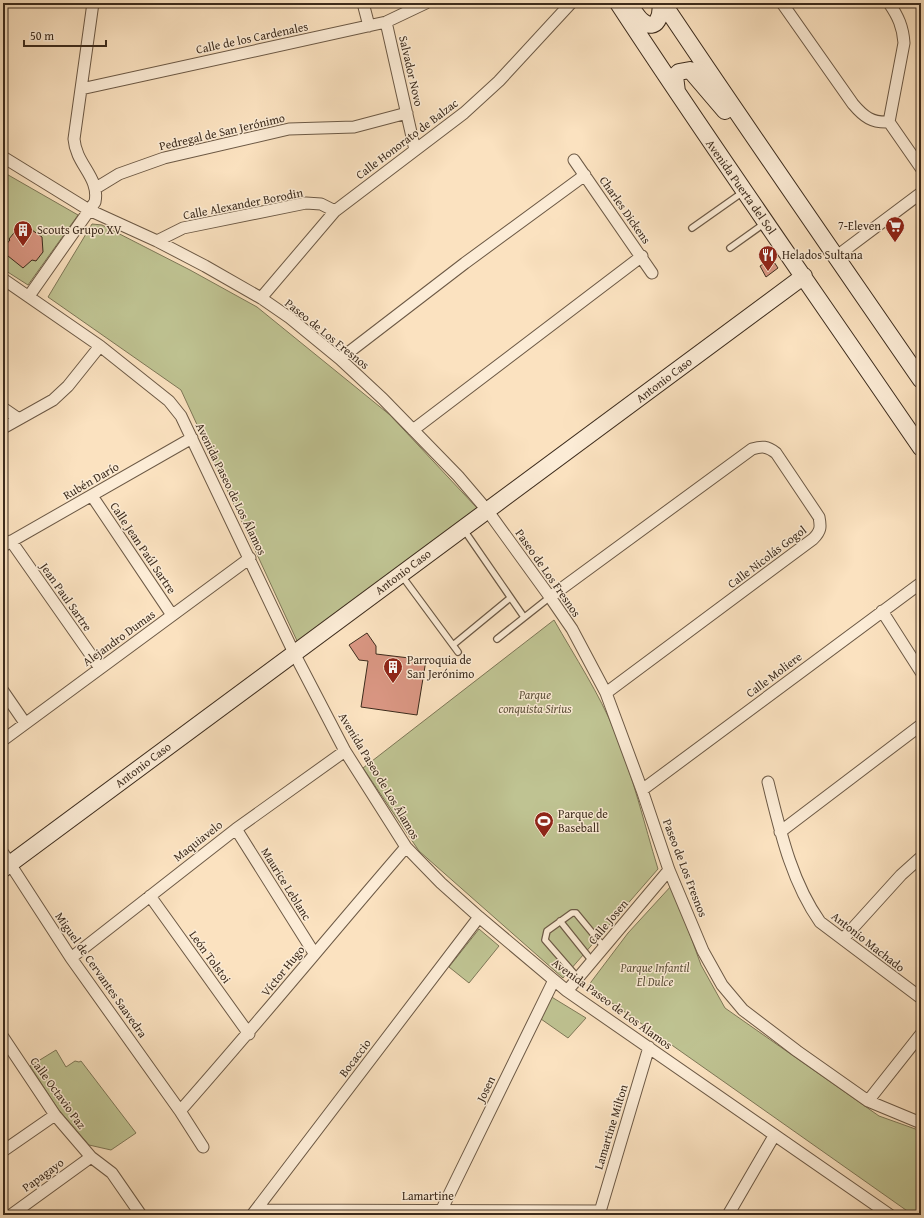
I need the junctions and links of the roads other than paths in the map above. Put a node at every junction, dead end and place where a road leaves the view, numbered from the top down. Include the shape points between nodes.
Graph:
1 (92, 3) edge
2 (363, 3) edge
3 (426, 3) edge
4 (571, 3) edge
5 (618, 3) edge
6 (628, 3) edge
7 (660, 3) edge
8 (663, 3) edge
9 (782, 3) edge
10 (889, 3) edge
11 (386, 22) junction
12 (369, 26) junction
13 (81, 89) junction
14 (677, 92) junction
15 (407, 113) junction
16 (889, 122) junction
17 (744, 125) junction
18 (415, 150) junction
19 (3, 157) edge
20 (574, 160) dead end
21 (921, 168) edge
22 (585, 175) junction
23 (96, 188) junction
24 (743, 192) junction
25 (921, 193) edge
26 (89, 210) junction
27 (335, 211) junction
28 (766, 223) junction
29 (692, 228) dead end
30 (157, 241) junction
31 (730, 248) dead end
32 (642, 256) junction
33 (837, 256) junction
34 (652, 272) dead end
35 (804, 276) junction
36 (3, 279) edge
37 (29, 296) junction
38 (261, 298) junction
39 (100, 346) junction
40 (340, 359) junction
41 (921, 380) edge
42 (3, 408) edge
43 (19, 419) junction
44 (3, 428) edge
45 (413, 430) junction
46 (192, 438) junction
47 (921, 448) edge
48 (92, 496) junction
49 (487, 510) junction
50 (463, 528) junction
51 (7, 544) edge
52 (250, 558) junction
53 (400, 574) junction
54 (921, 583) edge
55 (550, 597) junction
56 (510, 598) junction
57 (882, 611) junction
58 (172, 615) junction
59 (524, 617) junction
60 (497, 639) dead end
61 (453, 645) junction
62 (458, 652) dead end
63 (294, 653) junction
64 (100, 668) junction
65 (921, 672) edge
66 (3, 691) edge
67 (606, 693) junction
68 (25, 724) junction
69 (921, 724) edge
70 (3, 740) edge
71 (346, 751) junction
72 (768, 782) dead end
73 (642, 790) junction
74 (236, 829) junction
75 (780, 832) junction
76 (406, 847) junction
77 (921, 857) edge
78 (5, 862) edge
79 (669, 870) junction
80 (150, 896) junction
81 (479, 917) junction
82 (560, 921) junction
83 (843, 939) junction
84 (604, 947) junction
85 (314, 953) junction
86 (71, 958) junction
87 (592, 961) junction
88 (578, 978) junction
89 (554, 980) junction
90 (567, 990) junction
91 (921, 998) edge
92 (249, 1034) junction
93 (921, 1034) edge
94 (3, 1037) edge
95 (649, 1047) junction
96 (868, 1101) junction
97 (180, 1111) junction
98 (55, 1115) junction
99 (921, 1123) edge
100 (774, 1136) junction
101 (203, 1147) dead end
102 (3, 1151) edge
103 (91, 1157) junction
104 (442, 1209) junction
105 (254, 1212) edge
106 (599, 1213) edge
107 (138, 1214) edge
108 (11, 1215) edge
109 (728, 1215) edge
110 (890, 1215) edge

1 - 13 street
2 - 12 street
3 - 11 street, Calle de los Cardenales
4 - 18 street, Calle Honorato de Balzac via 499,81 464,113
5 - 14 main road, Avenida Puerta del Sol
6 - 7 main road via 642,21 648,24 654,24 659,20
8 - 17 main road
9 - 16 street via 865,118 878,123
10 - 16 street via 903,30 904,43
11 - 12 street, Calle de los Cardenales
11 - 15 street, Salvador Novo
12 - 13 street, Calle de los Cardenales
13 - 23 street via 74,149
14 - 17 main road via 676,76 679,72 690,70 721,107
14 - 24 main road, Avenida Puerta del Sol
15 - 18 street, Salvador Novo
15 - 23 street, Pedregal de San Jerónimo via 354,127 289,129 164,158 119,174
16 - 21 street
17 - 33 main road
18 - 27 street, Calle Honorato de Balzac
19 - 26 street, Paseo de Los Fresnos
20 - 22 street
22 - 32 street, Charles Dickens
22 - 40 street, Charles Dickens
23 - 26 street via 95,202
24 - 28 main road, Avenida Puerta del Sol
24 - 29 lane
25 - 33 street
26 - 30 street, Paseo de Los Fresnos
26 - 37 street
27 - 30 street, Calle Alexander Borodin via 321,204 306,203 183,228
27 - 38 street, Calle Honorato de Balzac
28 - 31 lane
28 - 35 main road, Avenida Puerta del Sol
30 - 38 street, Paseo de Los Fresnos
32 - 34 street
32 - 45 street, Charles Dickens
33 - 41 main road
35 - 47 main road, Avenida Puerta del Sol
35 - 49 main road, Antonio Caso
36 - 37 street, Avenida Paseo de Los Álamos
37 - 39 street, Avenida Paseo de Los Álamos
38 - 40 street, Paseo de Los Fresnos
39 - 43 street via 68,386 53,400
39 - 46 street, Avenida Paseo de Los Álamos via 170,401
40 - 45 street, Paseo de Los Fresnos
42 - 43 street
43 - 44 street
45 - 49 street, Paseo de Los Fresnos
46 - 48 street, Rubén Darío
46 - 52 street, Avenida Paseo de Los Álamos
48 - 51 street, Rubén Darío
48 - 58 street, Calle Jean Paúl Sartre
49 - 50 main road, Antonio Caso
49 - 55 street, Paseo de Los Fresnos
50 - 53 main road, Antonio Caso
50 - 56 lane
51 - 64 street, Jean Paul Sartre
52 - 58 street, Alejandro Dumas
52 - 63 street, Avenida Paseo de Los Álamos
53 - 61 lane
53 - 63 main road, Antonio Caso
54 - 57 street, Calle Moliere
55 - 59 lane
55 - 67 street, Paseo de Los Fresnos via 572,628
55 - 67 street, Calle Nicolás Gogol via 721,471 752,449 762,446 776,453 819,517 820,532 813,539
56 - 59 lane
56 - 61 lane
57 - 65 street
57 - 73 street, Calle Moliere
58 - 64 street, Alejandro Dumas
59 - 60 lane
61 - 62 lane
63 - 71 street, Avenida Paseo de Los Álamos
63 - 78 main road, Antonio Caso
64 - 68 street, Alejandro Dumas
66 - 68 street
67 - 73 street, Paseo de Los Fresnos
68 - 70 street, Alejandro Dumas
69 - 75 street
71 - 74 street, Maquiavelo
71 - 76 street, Avenida Paseo de Los Álamos
72 - 75 street, Antonio Machado
73 - 79 street, Paseo de Los Fresnos
74 - 80 street, Maquiavelo
74 - 85 street, Maurice Leblanc
75 - 83 street, Antonio Machado via 797,880 811,909 820,922
76 - 81 street, Avenida Paseo de Los Álamos
76 - 85 street, Víctor Hugo
77 - 83 street via 901,875
78 - 86 street, Miguel de Cervantes Saavedra
79 - 84 street, Calle Josen
79 - 96 street, Paseo de Los Fresnos via 703,951 730,995 743,1010 782,1041
80 - 86 street, Maquiavelo
80 - 92 street, León Tolstoi
81 - 89 street, Avenida Paseo de Los Álamos
81 - 105 street, Bocaccio
82 - 84 lane via 576,913
82 - 87 lane
82 - 88 lane via 547,931 545,940
83 - 91 street, Antonio Machado
84 - 87 street, Calle Josen
85 - 92 street, Víctor Hugo
86 - 97 street, Miguel de Cervantes Saavedra
87 - 88 street, Calle Josen
88 - 90 street, Calle Josen
89 - 90 street, Avenida Paseo de Los Álamos
89 - 104 street, Josen
90 - 95 street, Avenida Paseo de Los Álamos
92 - 97 street, Víctor Hugo
93 - 96 street
94 - 98 street, Calle Octavio Paz
95 - 100 street, Avenida Paseo de Los Álamos
95 - 106 street, Lamartine Milton
96 - 99 street, Paseo de Los Fresnos
97 - 101 street, Miguel de Cervantes Saavedra
98 - 102 street
98 - 103 street, Calle Octavio Paz
100 - 109 street
100 - 110 street, Avenida Paseo de Los Álamos
103 - 107 street, Calle Octavio Paz via 112,1173
103 - 108 street, Papagayo
104 - 105 street, Lamartine
104 - 106 street, Lamartine

